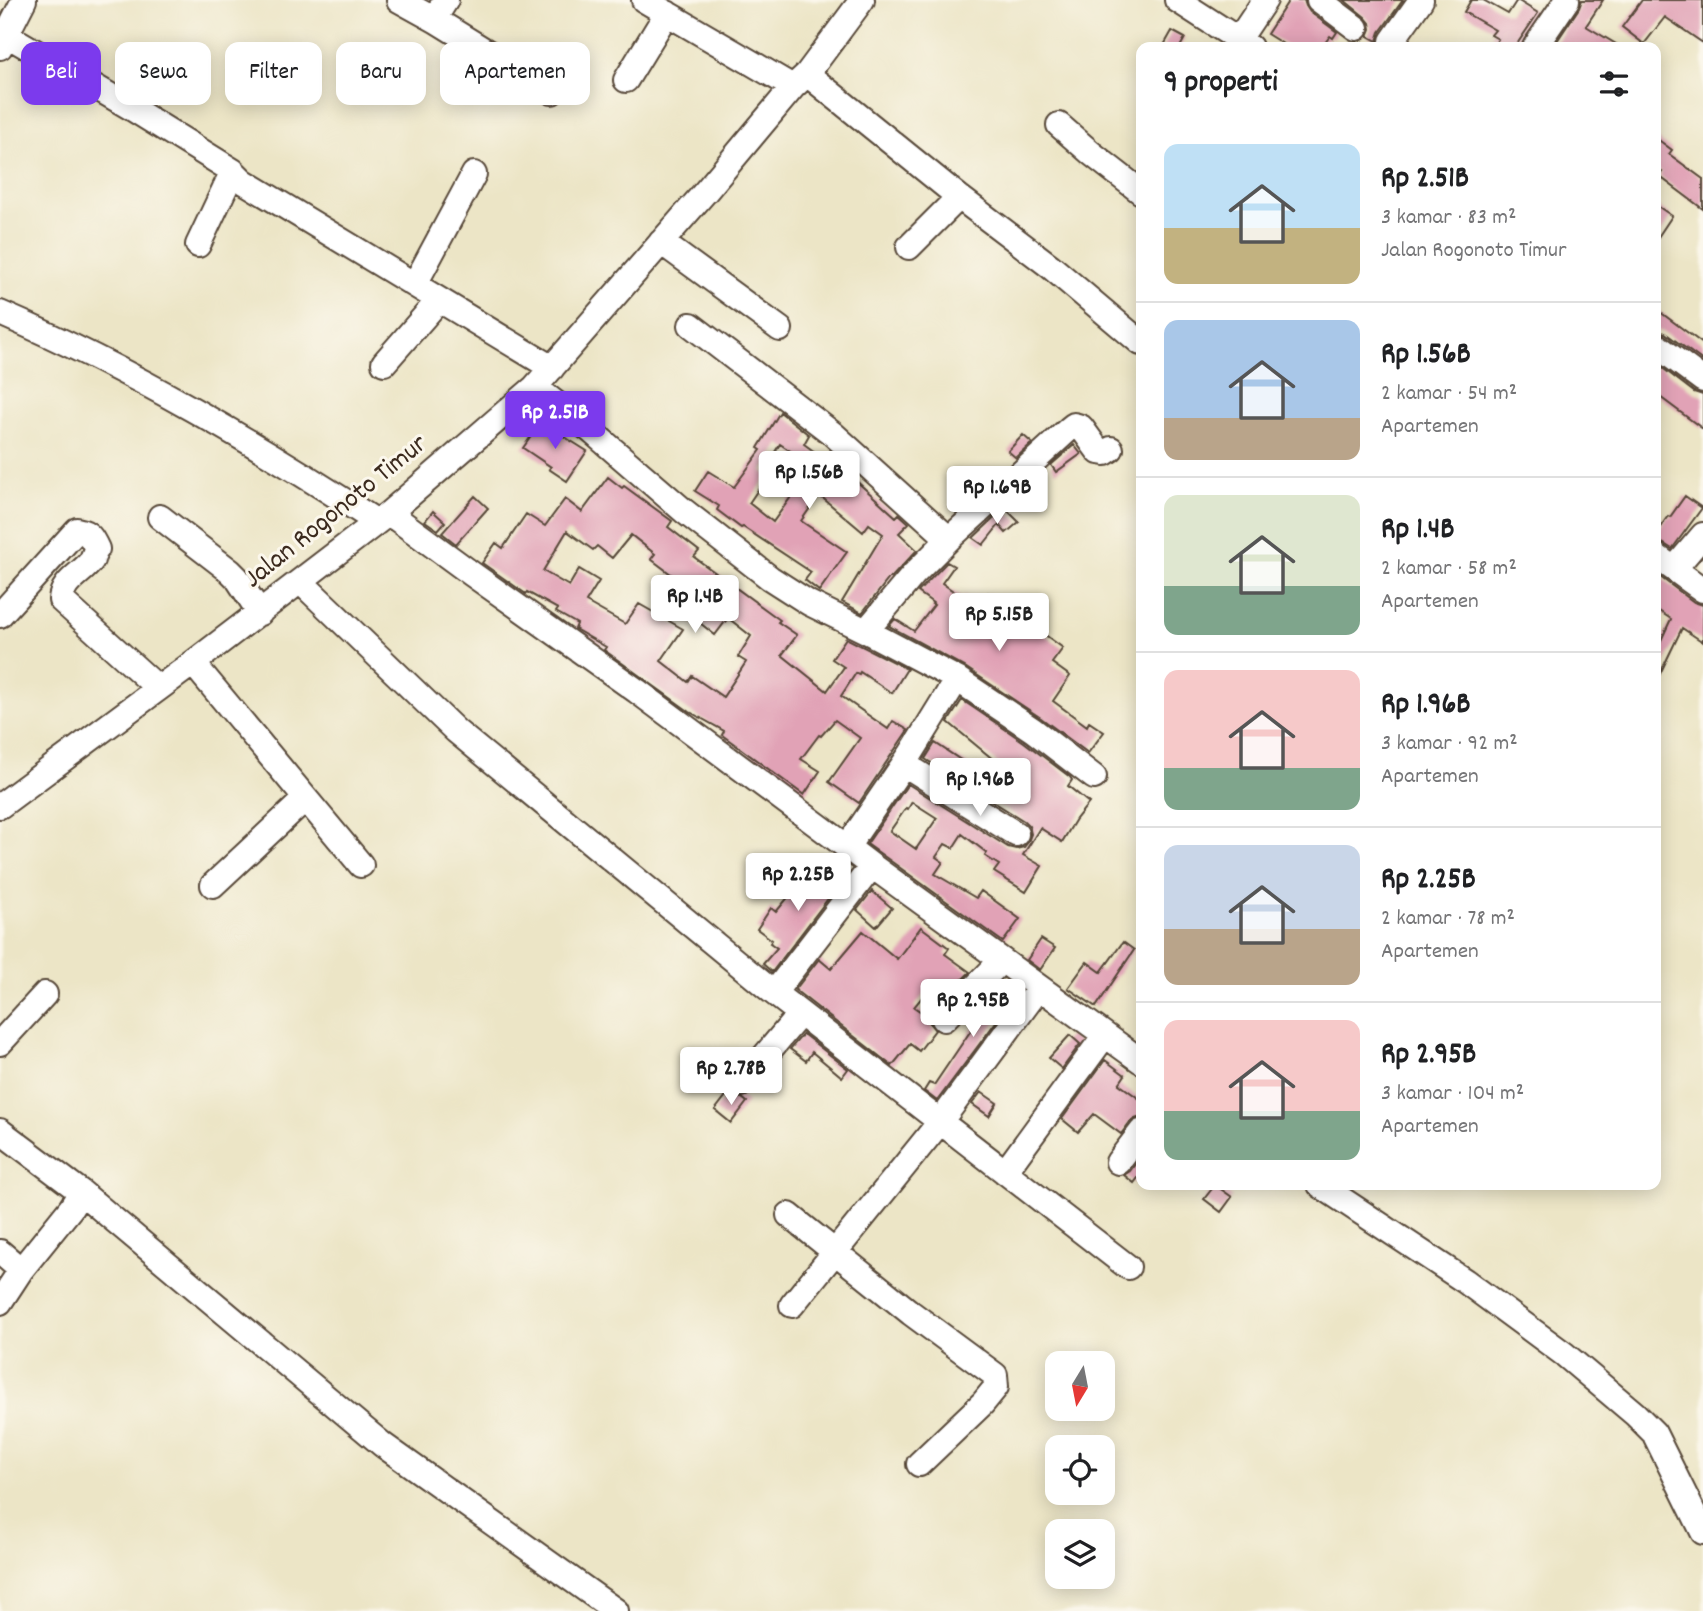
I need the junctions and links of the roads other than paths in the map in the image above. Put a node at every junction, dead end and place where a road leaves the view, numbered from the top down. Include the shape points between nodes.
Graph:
1 (24, 0) edge
2 (399, 0) edge
3 (644, 0) edge
4 (862, 0) edge
5 (1177, 0) edge
6 (1265, 0) edge
7 (1319, 0) edge
8 (1421, 0) edge
9 (1566, 0) edge
10 (440, 10) edge
11 (667, 13) junction
12 (1356, 28) dead end
13 (2, 38) edge
14 (1392, 41) dead end
15 (484, 42) edge
16 (1242, 42) edge
17 (1244, 42) edge
18 (1538, 42) edge
19 (626, 80) dead end
20 (800, 80) junction
21 (1059, 125) dead end
22 (233, 171) junction
23 (474, 174) dead end
24 (1136, 188) edge
25 (960, 197) junction
26 (661, 242) junction
27 (198, 245) dead end
28 (909, 247) dead end
29 (415, 284) junction
30 (439, 300) junction
31 (0, 313) edge
32 (691, 325) dead end
33 (780, 329) dead end
34 (1136, 339) edge
35 (1661, 349) edge
36 (384, 363) dead end
37 (552, 368) junction
38 (1703, 380) edge
39 (535, 387) junction
40 (1111, 449) dead end
41 (160, 517) dead end
42 (383, 518) junction
43 (1703, 535) edge
44 (948, 539) junction
45 (1665, 562) edge
46 (301, 582) junction
47 (1703, 590) edge
48 (260, 613) junction
49 (0, 615) edge
50 (866, 631) junction
51 (192, 663) junction
52 (957, 679) junction
53 (158, 688) junction
54 (904, 764) junction
55 (1094, 777) dead end
56 (305, 799) junction
57 (0, 806) edge
58 (1016, 834) dead end
59 (848, 848) junction
60 (361, 865) dead end
61 (872, 866) junction
62 (213, 885) dead end
63 (1002, 960) junction
64 (1039, 988) junction
65 (774, 993) junction
66 (45, 994) dead end
67 (800, 1014) junction
68 (944, 1019) dead end
69 (1105, 1035) junction
70 (0, 1043) edge
71 (1136, 1057) edge
72 (741, 1084) dead end
73 (940, 1122) junction
74 (0, 1130) edge
75 (1136, 1139) edge
76 (1118, 1162) dead end
77 (1005, 1172) junction
78 (1328, 1190) edge
79 (81, 1192) junction
80 (789, 1215) dead end
81 (0, 1252) edge
82 (835, 1252) junction
83 (1128, 1267) dead end
84 (21, 1270) junction
85 (0, 1302) edge
86 (792, 1306) dead end
87 (919, 1464) dead end
88 (1703, 1532) edge
89 (616, 1611) edge

1 - 13 street
2 - 10 street
3 - 11 street
4 - 20 street, Jalan Rogonoto Timur
5 - 16 street
6 - 17 street
7 - 12 street
8 - 14 street
9 - 18 street
10 - 15 street
11 - 19 street
11 - 20 street
13 - 22 street via 133,109
20 - 25 street
20 - 26 street, Jalan Rogonoto Timur
21 - 24 street
22 - 27 street
22 - 29 street
23 - 29 street
25 - 28 street
25 - 34 street
26 - 33 street
26 - 37 street, Jalan Rogonoto Timur
29 - 30 street
30 - 36 street
30 - 37 street
31 - 42 street via 123,372
32 - 44 street via 834,434
35 - 38 street
37 - 39 street, Jalan Rogonoto Timur
39 - 42 street, Jalan Rogonoto Timur
39 - 50 street via 770,578
40 - 44 street via 1099,452 1081,427 1074,425
41 - 48 street via 230,570
42 - 46 street, Jalan Rogonoto Timur
42 - 59 street via 472,574 637,691
43 - 45 street
44 - 50 street
45 - 47 street
46 - 48 street, Jalan Rogonoto Timur
46 - 65 street via 456,731
48 - 51 street, Jalan Rogonoto Timur
49 - 53 street via 78,530 87,532 97,549 65,587 61,600
50 - 52 street
51 - 53 street, Jalan Rogonoto Timur
51 - 56 street
52 - 54 street
52 - 55 street
53 - 57 street, Jalan Rogonoto Timur
54 - 58 street
54 - 59 street
56 - 60 street
56 - 62 street
59 - 61 street
61 - 63 street
61 - 65 street
63 - 64 street
63 - 68 street
64 - 69 street
64 - 73 street
65 - 67 street
66 - 70 street
67 - 72 street
67 - 73 street
69 - 71 street
69 - 77 street
73 - 77 street
73 - 82 street
74 - 79 street
75 - 76 street
77 - 83 street
78 - 88 street via 1465,1280 1564,1354 1634,1414 1654,1433
79 - 84 street
79 - 89 street via 383,1445
80 - 82 street
81 - 84 street
82 - 86 street
82 - 87 street via 995,1375 996,1387 983,1403
84 - 85 street

